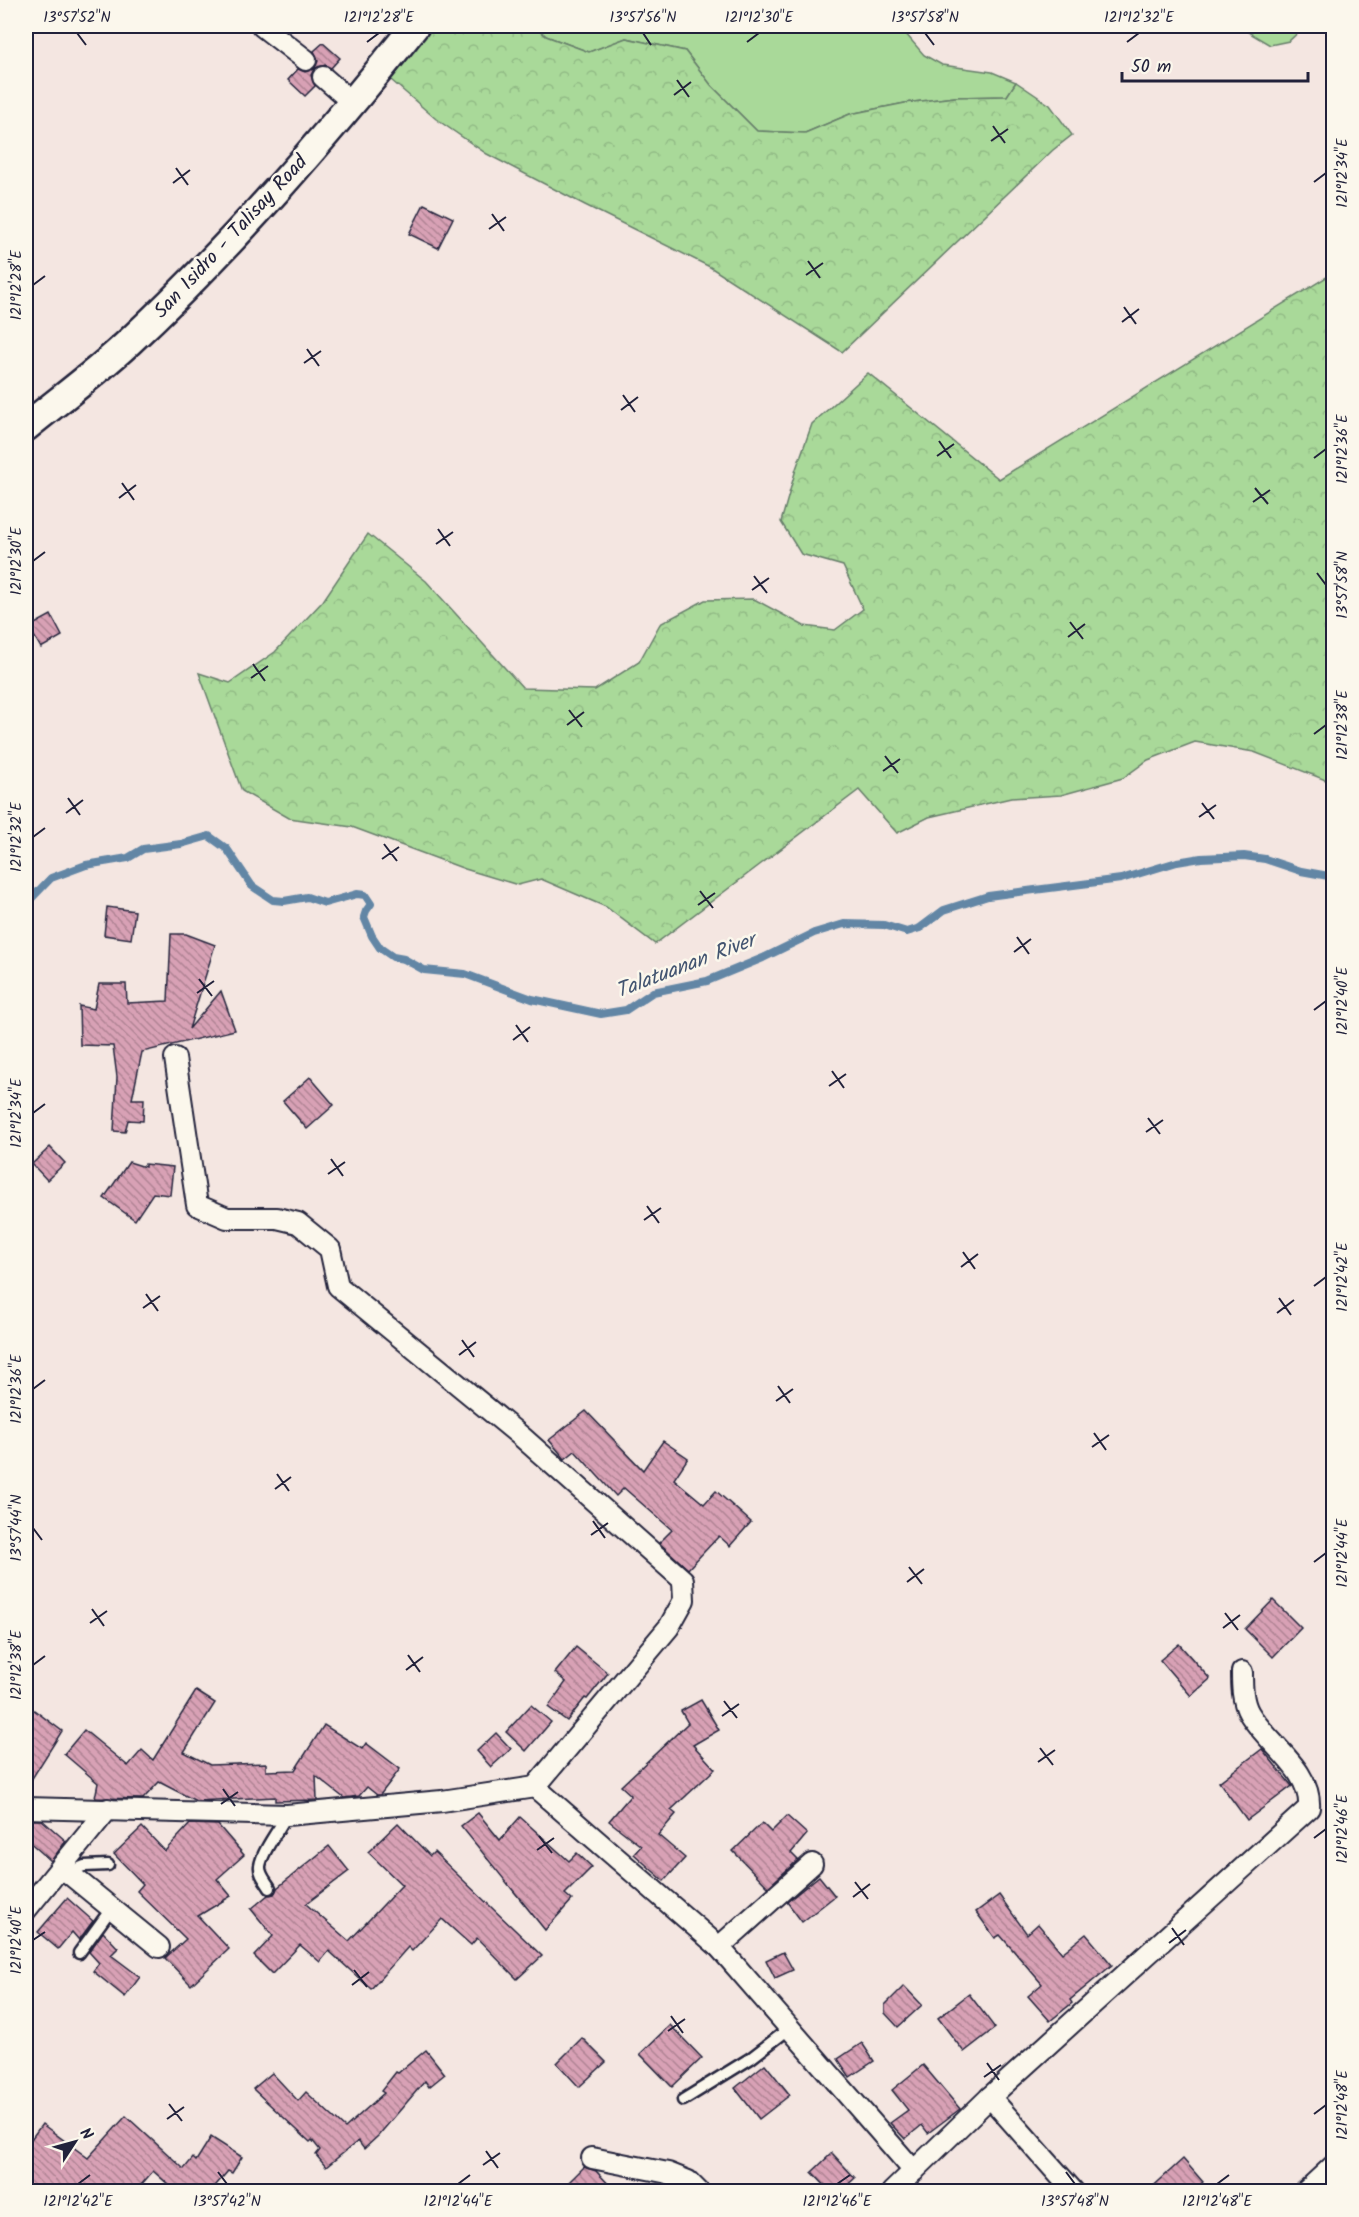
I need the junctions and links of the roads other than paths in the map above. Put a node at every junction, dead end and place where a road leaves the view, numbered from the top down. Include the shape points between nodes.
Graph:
1 (262, 26) edge
2 (415, 26) edge
3 (306, 60) dead end
4 (323, 77) dead end
5 (352, 102) junction
6 (26, 427) edge
7 (175, 1058) dead end
8 (1242, 1672) dead end
9 (535, 1787) junction
10 (26, 1808) edge
11 (108, 1809) junction
12 (288, 1815) junction
13 (812, 1864) dead end
14 (108, 1865) dead end
15 (64, 1870) junction
16 (270, 1888) dead end
17 (111, 1908) junction
18 (26, 1910) edge
19 (159, 1947) dead end
20 (719, 1947) junction
21 (79, 1953) dead end
22 (790, 2028) junction
23 (990, 2097) junction
24 (682, 2100) dead end
25 (592, 2158) dead end
26 (1334, 2165) edge
27 (914, 2171) junction
28 (699, 2192) edge
29 (892, 2192) edge
30 (1074, 2192) edge
31 (1305, 2192) edge

1 - 3 street
2 - 5 street, San Isidro - Talisay Road
4 - 5 street
5 - 6 street, San Isidro - Talisay Road via 268,201 127,344
7 - 9 street via 197,1205 226,1218 276,1218 298,1223 330,1249 338,1286 522,1437 683,1580 684,1600 669,1627
8 - 23 street via 1248,1712 1305,1782 1309,1808
9 - 12 street via 442,1801
9 - 20 street
10 - 11 street
11 - 12 street
11 - 15 street
12 - 16 lane via 260,1866
13 - 20 street
14 - 15 lane
15 - 17 street
15 - 18 street
17 - 19 street
17 - 21 lane
20 - 22 street
22 - 24 lane via 751,2058
22 - 27 street
23 - 27 street
23 - 30 street
25 - 28 street via 668,2173 688,2181
26 - 31 street
27 - 29 street

